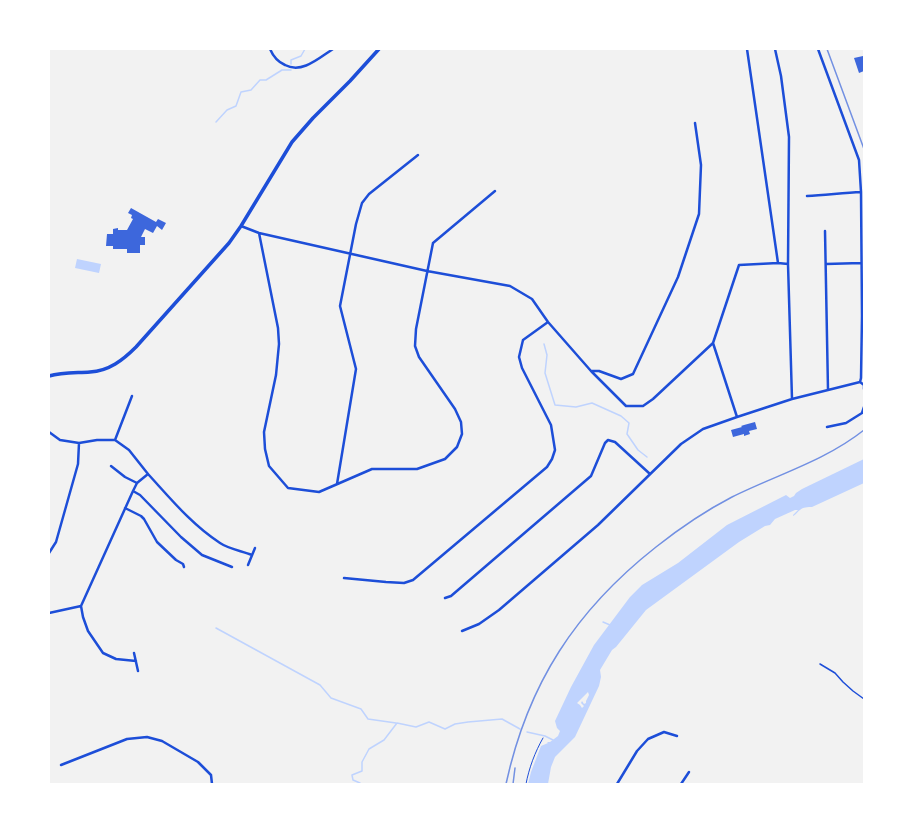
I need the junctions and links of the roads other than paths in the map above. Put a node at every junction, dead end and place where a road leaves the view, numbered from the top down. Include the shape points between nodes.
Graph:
1 (270, 49) edge
2 (332, 49) edge
3 (379, 49) edge
4 (747, 49) edge
5 (775, 49) edge
6 (818, 49) edge
7 (695, 123) dead end
8 (418, 154) dead end
9 (495, 191) dead end
10 (861, 192) junction
11 (806, 196) dead end
12 (241, 226) junction
13 (825, 231) dead end
14 (259, 233) junction
15 (350, 253) junction
16 (778, 263) junction
17 (861, 263) junction
18 (788, 264) junction
19 (826, 264) junction
20 (427, 271) junction
21 (548, 322) junction
22 (863, 339) edge
23 (713, 343) junction
24 (591, 371) junction
25 (49, 376) edge
26 (860, 382) junction
27 (864, 389) edge
28 (828, 390) junction
29 (132, 396) dead end
30 (792, 399) junction
31 (864, 407) edge
32 (737, 417) junction
33 (826, 427) dead end
34 (49, 432) edge
35 (115, 440) junction
36 (79, 443) junction
37 (111, 466) dead end
38 (148, 474) junction
39 (650, 474) junction
40 (137, 483) junction
41 (337, 484) junction
42 (133, 491) junction
43 (125, 508) junction
44 (255, 548) dead end
45 (49, 553) edge
46 (252, 555) junction
47 (248, 565) dead end
48 (184, 567) dead end
49 (232, 567) dead end
50 (344, 578) dead end
51 (445, 598) dead end
52 (81, 606) junction
53 (49, 613) edge
54 (462, 631) dead end
55 (134, 653) dead end
56 (136, 661) junction
57 (820, 664) dead end
58 (138, 671) dead end
59 (864, 699) edge
60 (677, 736) dead end
61 (61, 765) dead end
62 (689, 772) dead end
63 (212, 784) edge
64 (616, 784) edge
65 (681, 784) edge

1 - 2 street via 281,64 295,68 311,64
3 - 12 street via 292,142
4 - 16 street
5 - 18 street via 782,76 788,137
6 - 10 street via 859,160
7 - 24 street via 700,165 699,214 678,277 632,374 621,379 599,371
8 - 15 street via 369,194 362,203
9 - 20 street via 433,243
10 - 11 street
10 - 17 street
12 - 14 street
12 - 25 street via 229,243 127,356 118,363 100,370
13 - 19 street
14 - 15 street
14 - 41 street via 280,344 264,432 264,449 269,466 288,488 319,492
15 - 20 street
15 - 41 street via 340,306 356,369
16 - 18 street
16 - 23 street via 739,264
17 - 19 street
17 - 22 street
18 - 30 street
19 - 28 street
20 - 21 street via 510,286 532,299
20 - 41 street via 415,346 419,357 455,409 461,422 462,434 457,447 445,459 417,469 372,469
21 - 24 street
21 - 50 street via 522,340 519,357 551,425 555,450 547,467 413,580 404,583
22 - 26 street
23 - 24 street via 643,406 626,406
23 - 32 street
26 - 27 street
26 - 28 street
28 - 30 street
29 - 35 street
30 - 32 street
31 - 33 street via 862,413 846,423
32 - 39 street via 703,429 681,444
34 - 36 street via 60,440
35 - 36 street
35 - 38 street via 129,450
36 - 45 street via 78,464 56,542
37 - 40 street
38 - 40 street
38 - 46 street via 194,523 221,544
39 - 51 street via 615,442 606,441 591,476 452,596
39 - 54 street via 598,525 499,610 479,624
40 - 42 street
42 - 43 street
42 - 49 street via 202,555
43 - 48 street via 141,516 157,542
43 - 52 street
44 - 46 street
46 - 47 street
52 - 53 street
52 - 56 street via 88,631 102,653 116,659
55 - 56 street
56 - 58 street
57 - 59 lane via 835,673
60 - 64 street via 664,732 648,738
61 - 63 street via 127,739 148,737 162,741 198,762 211,775
62 - 65 street

